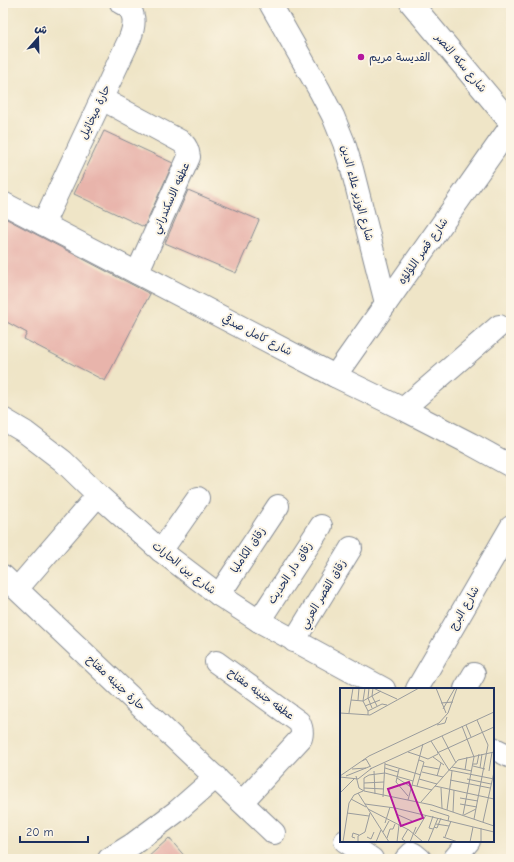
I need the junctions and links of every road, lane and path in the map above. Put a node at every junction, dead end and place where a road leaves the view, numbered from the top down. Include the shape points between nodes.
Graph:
1 (270, 3) edge
2 (411, 3) edge
3 (127, 10) edge
4 (102, 99) junction
5 (511, 125) edge
6 (3, 203) edge
7 (42, 224) junction
8 (137, 273) junction
9 (386, 303) junction
10 (499, 326) dead end
11 (335, 376) junction
12 (403, 409) junction
13 (3, 419) edge
14 (511, 466) edge
15 (98, 495) junction
16 (198, 498) dead end
17 (278, 506) dead end
18 (321, 526) dead end
19 (511, 527) edge
20 (351, 548) dead end
21 (161, 551) junction
22 (10, 582) edge
23 (218, 595) junction
24 (258, 621) junction
25 (294, 641) junction
26 (216, 662) dead end
27 (382, 688) edge
28 (418, 688) edge
29 (494, 748) edge
30 (511, 757) edge
31 (216, 777) junction
32 (242, 802) junction
33 (274, 833) dead end
34 (346, 842) edge
35 (468, 842) edge
36 (109, 859) edge
37 (372, 859) edge
38 (442, 859) edge
39 (445, 859) edge
40 (454, 859) edge

1 - 9 street, شارع الوزير علاء الدين via 320,91 344,143
2 - 5 street, شارع سكه النصر
3 - 4 street, حارة ميخائيل via 134,27
4 - 7 street, حارة ميخائيل
4 - 8 street, عطفه الاسكندراني via 182,142 188,152 189,157
5 - 9 street, شارع قصر اللؤلؤه
6 - 7 street, شارع كامل صدقي
7 - 8 street, شارع كامل صدقي
8 - 11 street, شارع كامل صدقي
9 - 11 street, شارع قصر اللؤلؤه
10 - 12 street
11 - 12 street, شارع كامل صدقي
12 - 14 street, شارع كامل صدقي
13 - 15 street, شارع بين الحارات via 63,461
15 - 21 street, شارع بين الحارات
15 - 22 street, حارة جنينه مفتاح
16 - 21 street
17 - 23 street, زقاق الكامليا
18 - 24 street, زقاق دار الحديث
19 - 28 street, شارع البرج
20 - 25 street, زقاق القصر العربي
21 - 23 street, شارع بين الحارات
22 - 31 street, حارة جنينه مفتاح
23 - 24 street, شارع بين الحارات
24 - 25 street, شارع بين الحارات
25 - 27 street, شارع بين الحارات
26 - 32 street, عطفه جنينه مفتاح via 299,722 302,727 301,738
29 - 30 street
31 - 32 street, حارة جنينه مفتاح
31 - 36 street via 176,812
32 - 33 street, حارة جنينه مفتاح
34 - 37 street
35 - 40 street
38 - 39 street

